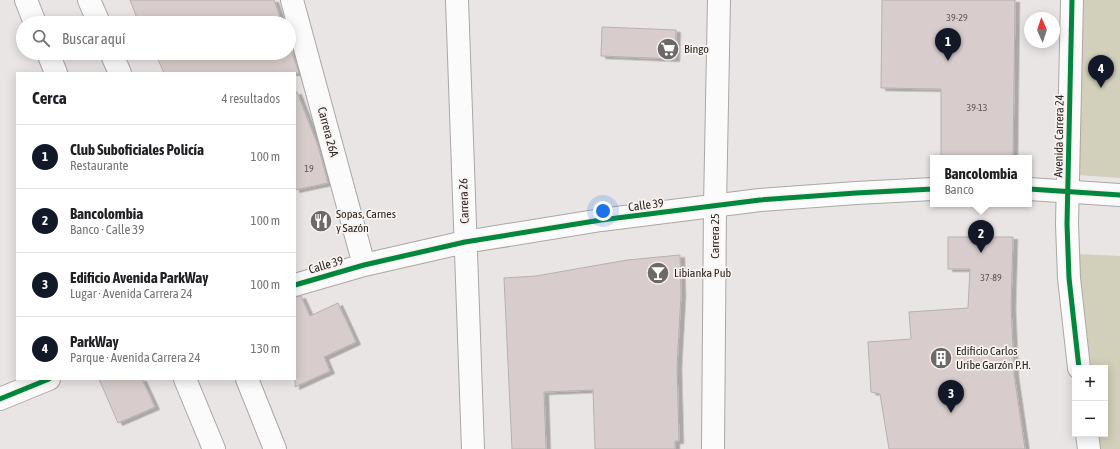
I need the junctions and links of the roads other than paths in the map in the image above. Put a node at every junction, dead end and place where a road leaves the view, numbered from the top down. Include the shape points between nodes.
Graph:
1 (26, 0) edge
2 (89, 0) edge
3 (292, 0) edge
4 (457, 0) edge
5 (719, 0) edge
6 (1072, 0) edge
7 (32, 16) edge
8 (96, 16) edge
9 (51, 60) edge
10 (115, 60) edge
11 (56, 72) edge
12 (120, 72) edge
13 (1032, 188) edge
14 (930, 189) edge
15 (1068, 191) junction
16 (1120, 195) edge
17 (715, 206) junction
18 (465, 242) junction
19 (364, 265) junction
20 (296, 285) edge
21 (1079, 365) edge
22 (47, 380) edge
23 (185, 380) edge
24 (247, 380) edge
25 (0, 399) edge
26 (1087, 437) edge
27 (214, 449) edge
28 (275, 449) edge
29 (473, 449) edge
30 (713, 449) edge
31 (1089, 449) edge

1 - 7 street
2 - 8 street
3 - 19 street, Carrera 26A
4 - 18 street, Carrera 26
5 - 17 street, Carrera 25
6 - 15 street, Avenida Carrera 24
9 - 11 street
10 - 12 street
13 - 15 street
14 - 17 street, Calle 39 via 856,192
15 - 16 street
15 - 21 street, Avenida Carrera 24 via 1069,278
17 - 18 street, Calle 39 via 601,220
17 - 30 street, Carrera 25
18 - 19 street, Calle 39
18 - 29 street, Carrera 26
19 - 20 street, Calle 39
22 - 25 street
23 - 27 street
24 - 28 street
26 - 31 street

